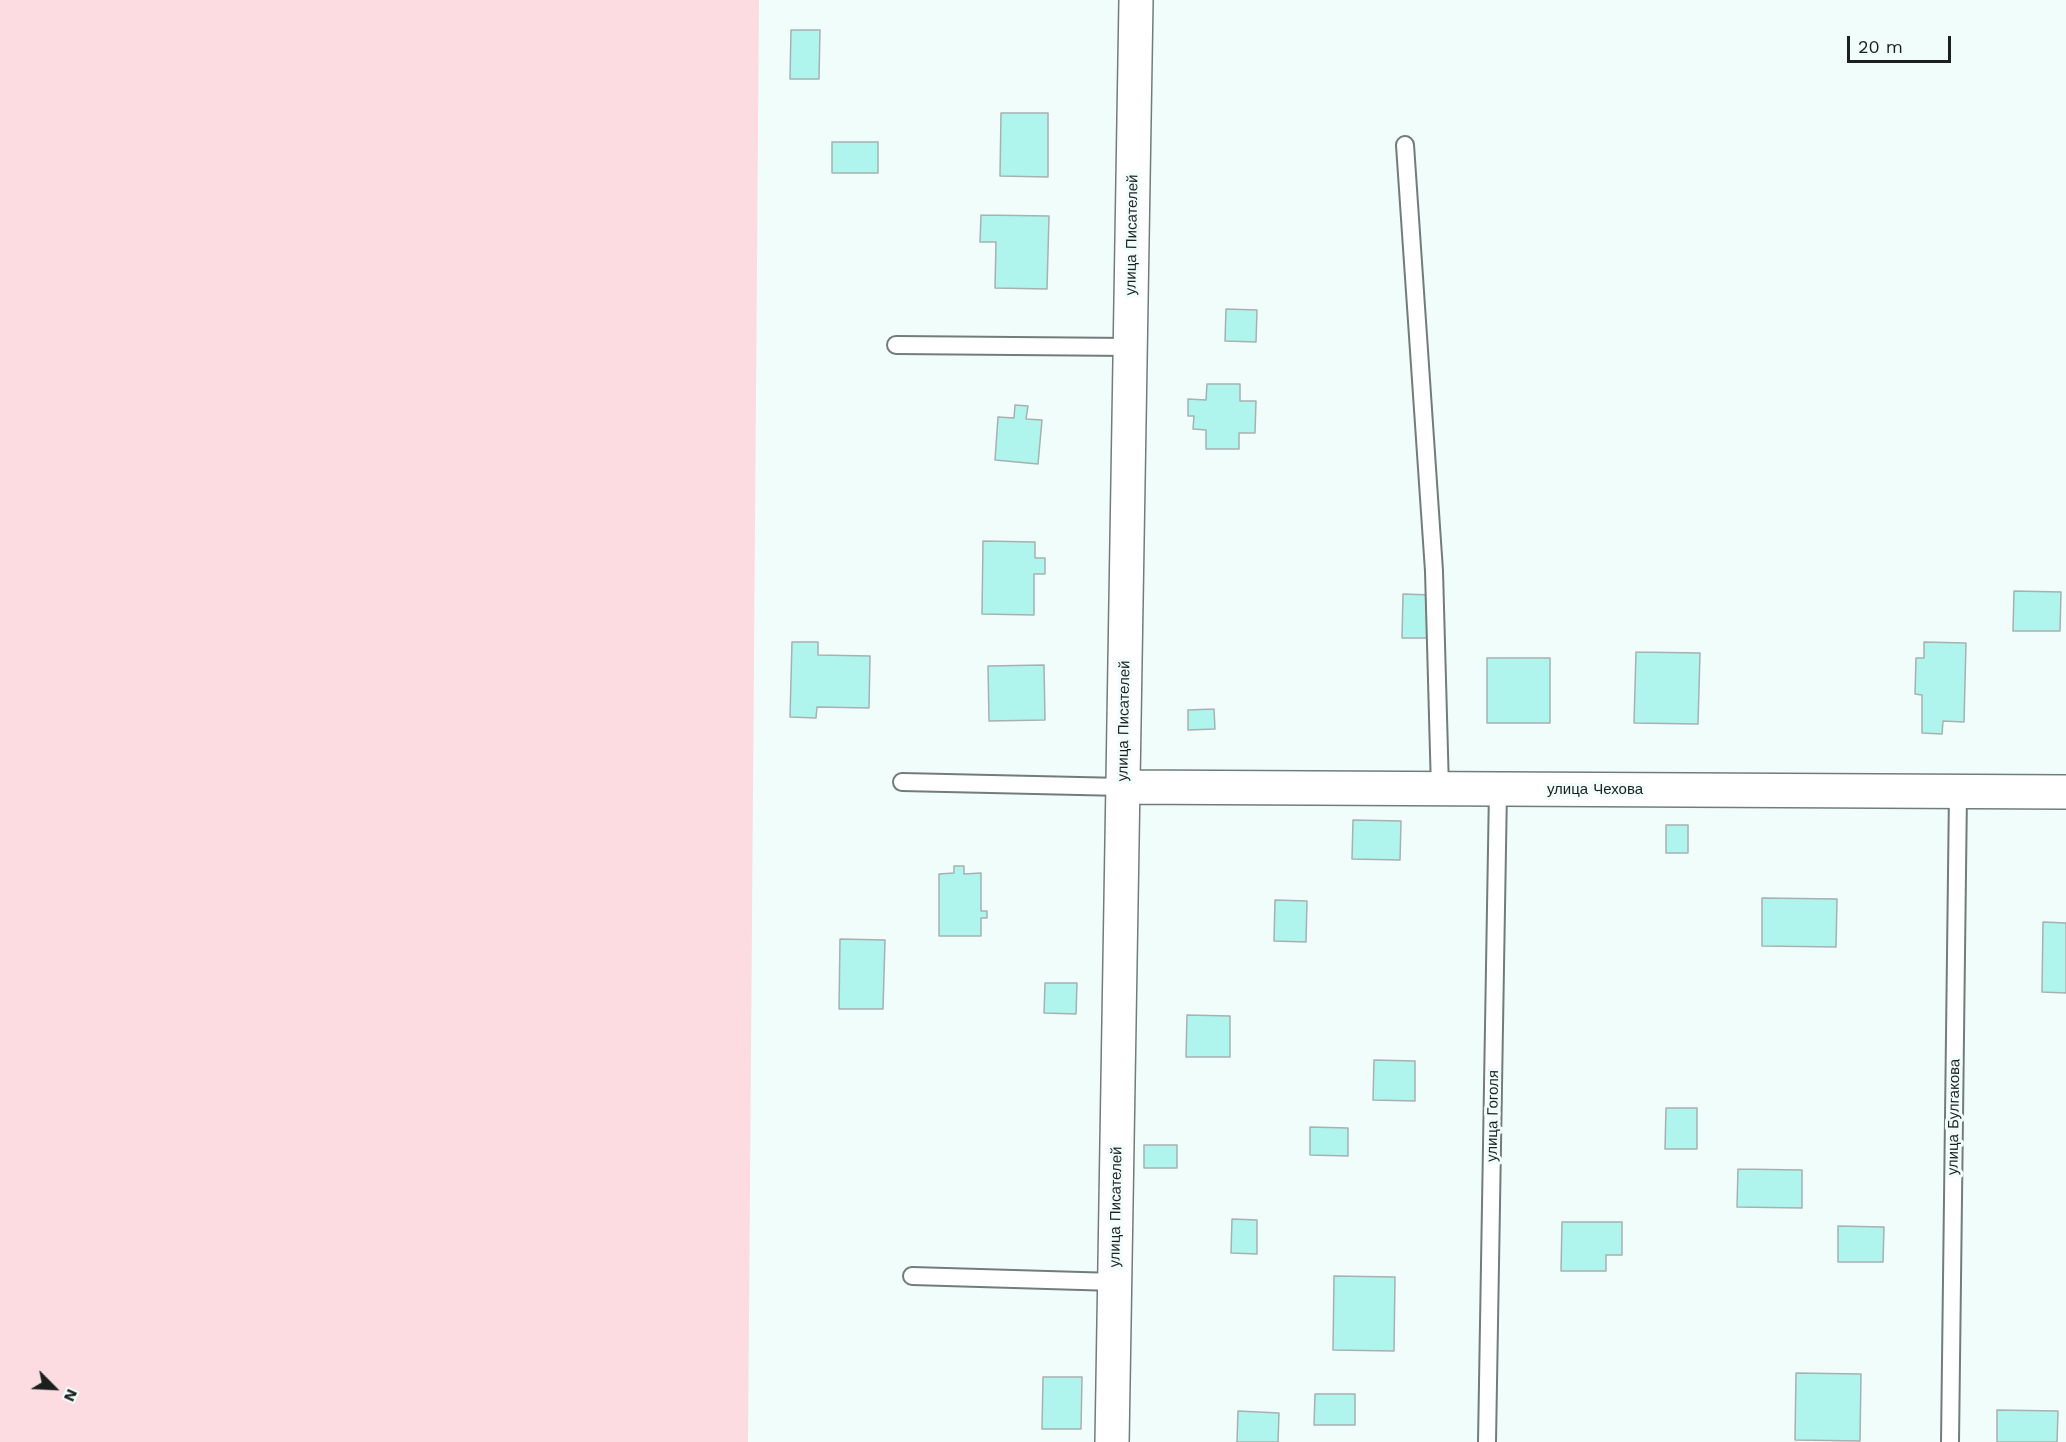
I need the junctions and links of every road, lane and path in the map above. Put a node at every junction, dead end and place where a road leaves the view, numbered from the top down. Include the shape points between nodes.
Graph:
1 (1136, 0) edge
2 (1405, 145) dead end
3 (896, 345) dead end
4 (1131, 347) junction
5 (902, 782) dead end
6 (1123, 787) junction
7 (1440, 789) junction
8 (1498, 789) junction
9 (1958, 792) junction
10 (2066, 792) edge
11 (912, 1276) dead end
12 (1115, 1282) junction
13 (1112, 1442) edge
14 (1487, 1442) edge
15 (1950, 1442) edge

1 - 4 street, улица Писателей
2 - 7 lane via 1434,571
3 - 4 lane
4 - 6 street, улица Писателей
5 - 6 lane
6 - 7 street, улица Чехова
6 - 12 street, улица Писателей
7 - 8 street, улица Чехова
8 - 9 street, улица Чехова
8 - 14 lane, улица Гоголя
9 - 10 street, улица Чехова
9 - 15 lane, улица Булгакова
11 - 12 lane
12 - 13 street, улица Писателей

